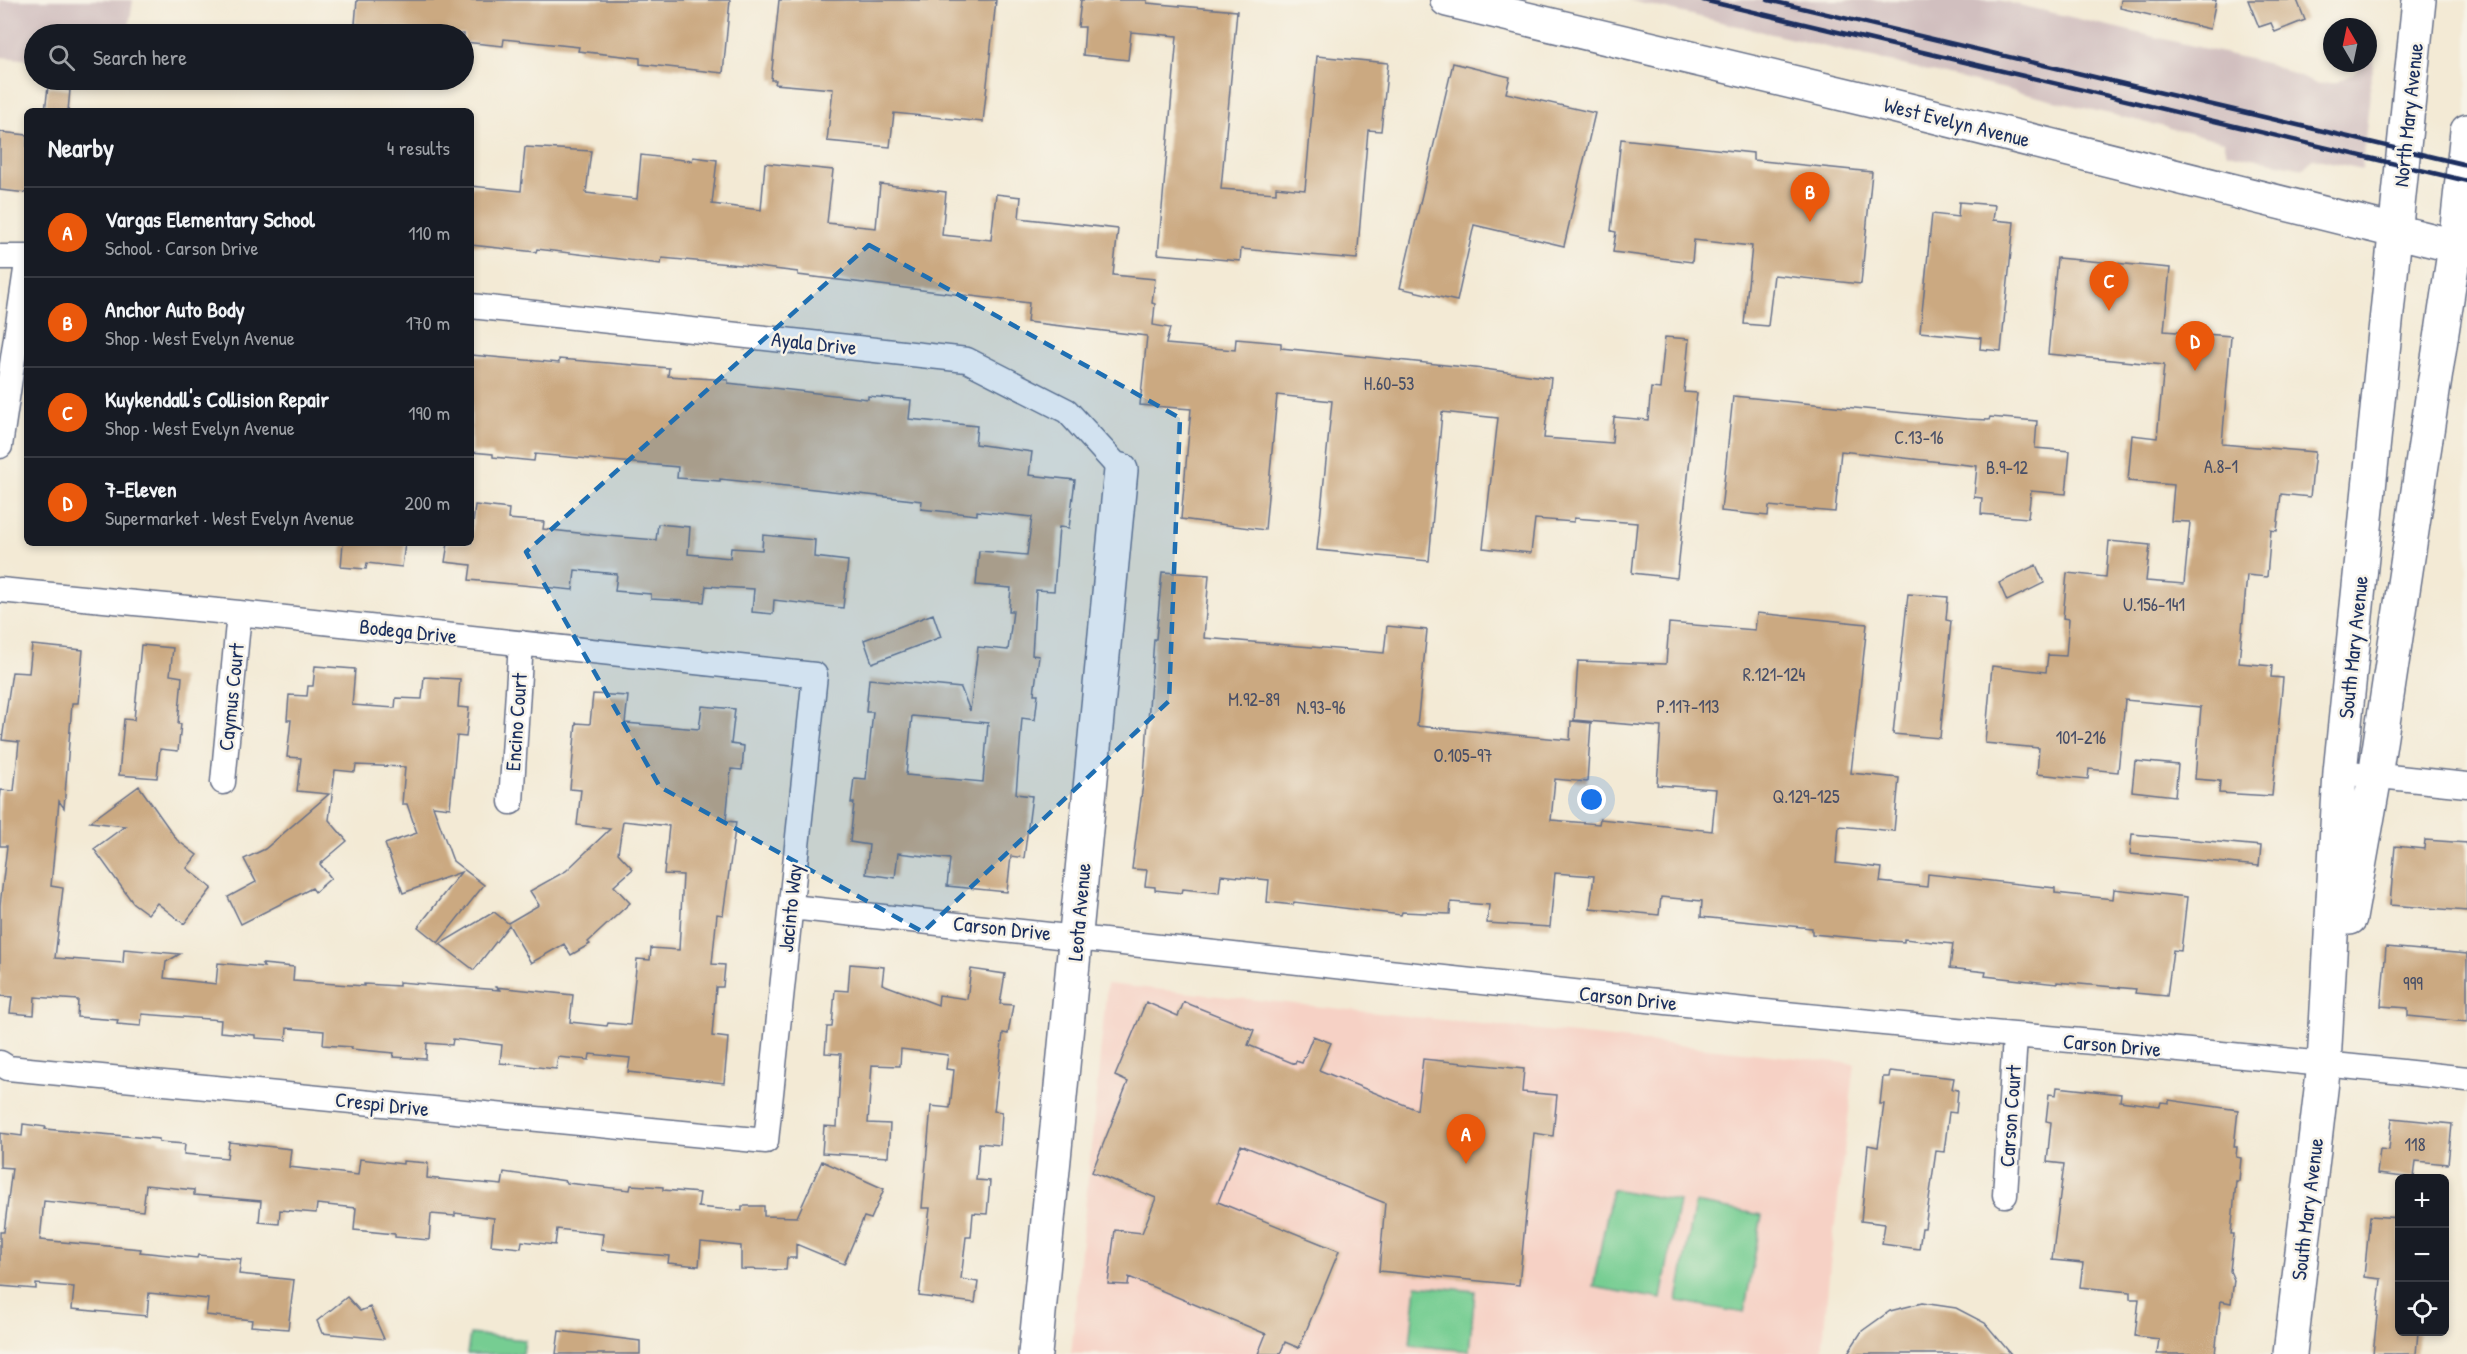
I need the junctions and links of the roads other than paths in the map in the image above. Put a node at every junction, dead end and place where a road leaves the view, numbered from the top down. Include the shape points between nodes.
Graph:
1 (1447, 0) edge
2 (2419, 0) edge
3 (2467, 131) edge
4 (2397, 230) junction
5 (2461, 248) edge
6 (0, 257) edge
7 (24, 257) edge
8 (24, 283) edge
9 (474, 306) edge
10 (0, 446) edge
11 (1121, 470) joint
12 (0, 590) edge
13 (239, 613) junction
14 (521, 643) junction
15 (815, 675) joint
16 (2340, 772) junction
17 (2375, 776) junction
18 (223, 782) dead end
19 (2467, 785) edge
20 (511, 802) dead end
21 (791, 907) junction
22 (1077, 936) junction
23 (2015, 1037) junction
24 (0, 1063) edge
25 (2324, 1064) junction
26 (2467, 1080) edge
27 (766, 1141) joint
28 (2005, 1195) dead end
29 (1035, 1354) edge
30 (2290, 1354) edge

1 - 4 main road, West Evelyn Avenue
2 - 4 main road, North Mary Avenue
3 - 5 main road
4 - 5 main road, West Evelyn Avenue
4 - 16 main road, South Mary Avenue
5 - 17 main road, South Mary Avenue
6 - 7 street
8 - 10 street
9 - 11 street, Ayala Drive via 967,360 1067,411
11 - 22 main road, Leota Avenue
12 - 13 street, Bodega Drive
13 - 14 street, Bodega Drive
13 - 18 street, Caymus Court
14 - 15 street, Bodega Drive
14 - 20 street, Encino Court
15 - 21 street, Jacinto Way
16 - 17 street
16 - 25 main road, South Mary Avenue
17 - 19 street
17 - 25 main road, South Mary Avenue
21 - 22 street, Carson Drive
21 - 27 street, Jacinto Way
22 - 23 street, Carson Drive via 1651,1001
22 - 29 main road, Leota Avenue
23 - 25 street, Carson Drive
23 - 28 street, Carson Court
24 - 27 street, Crespi Drive via 8,1068
25 - 26 street, Carson Drive
25 - 30 main road, South Mary Avenue

